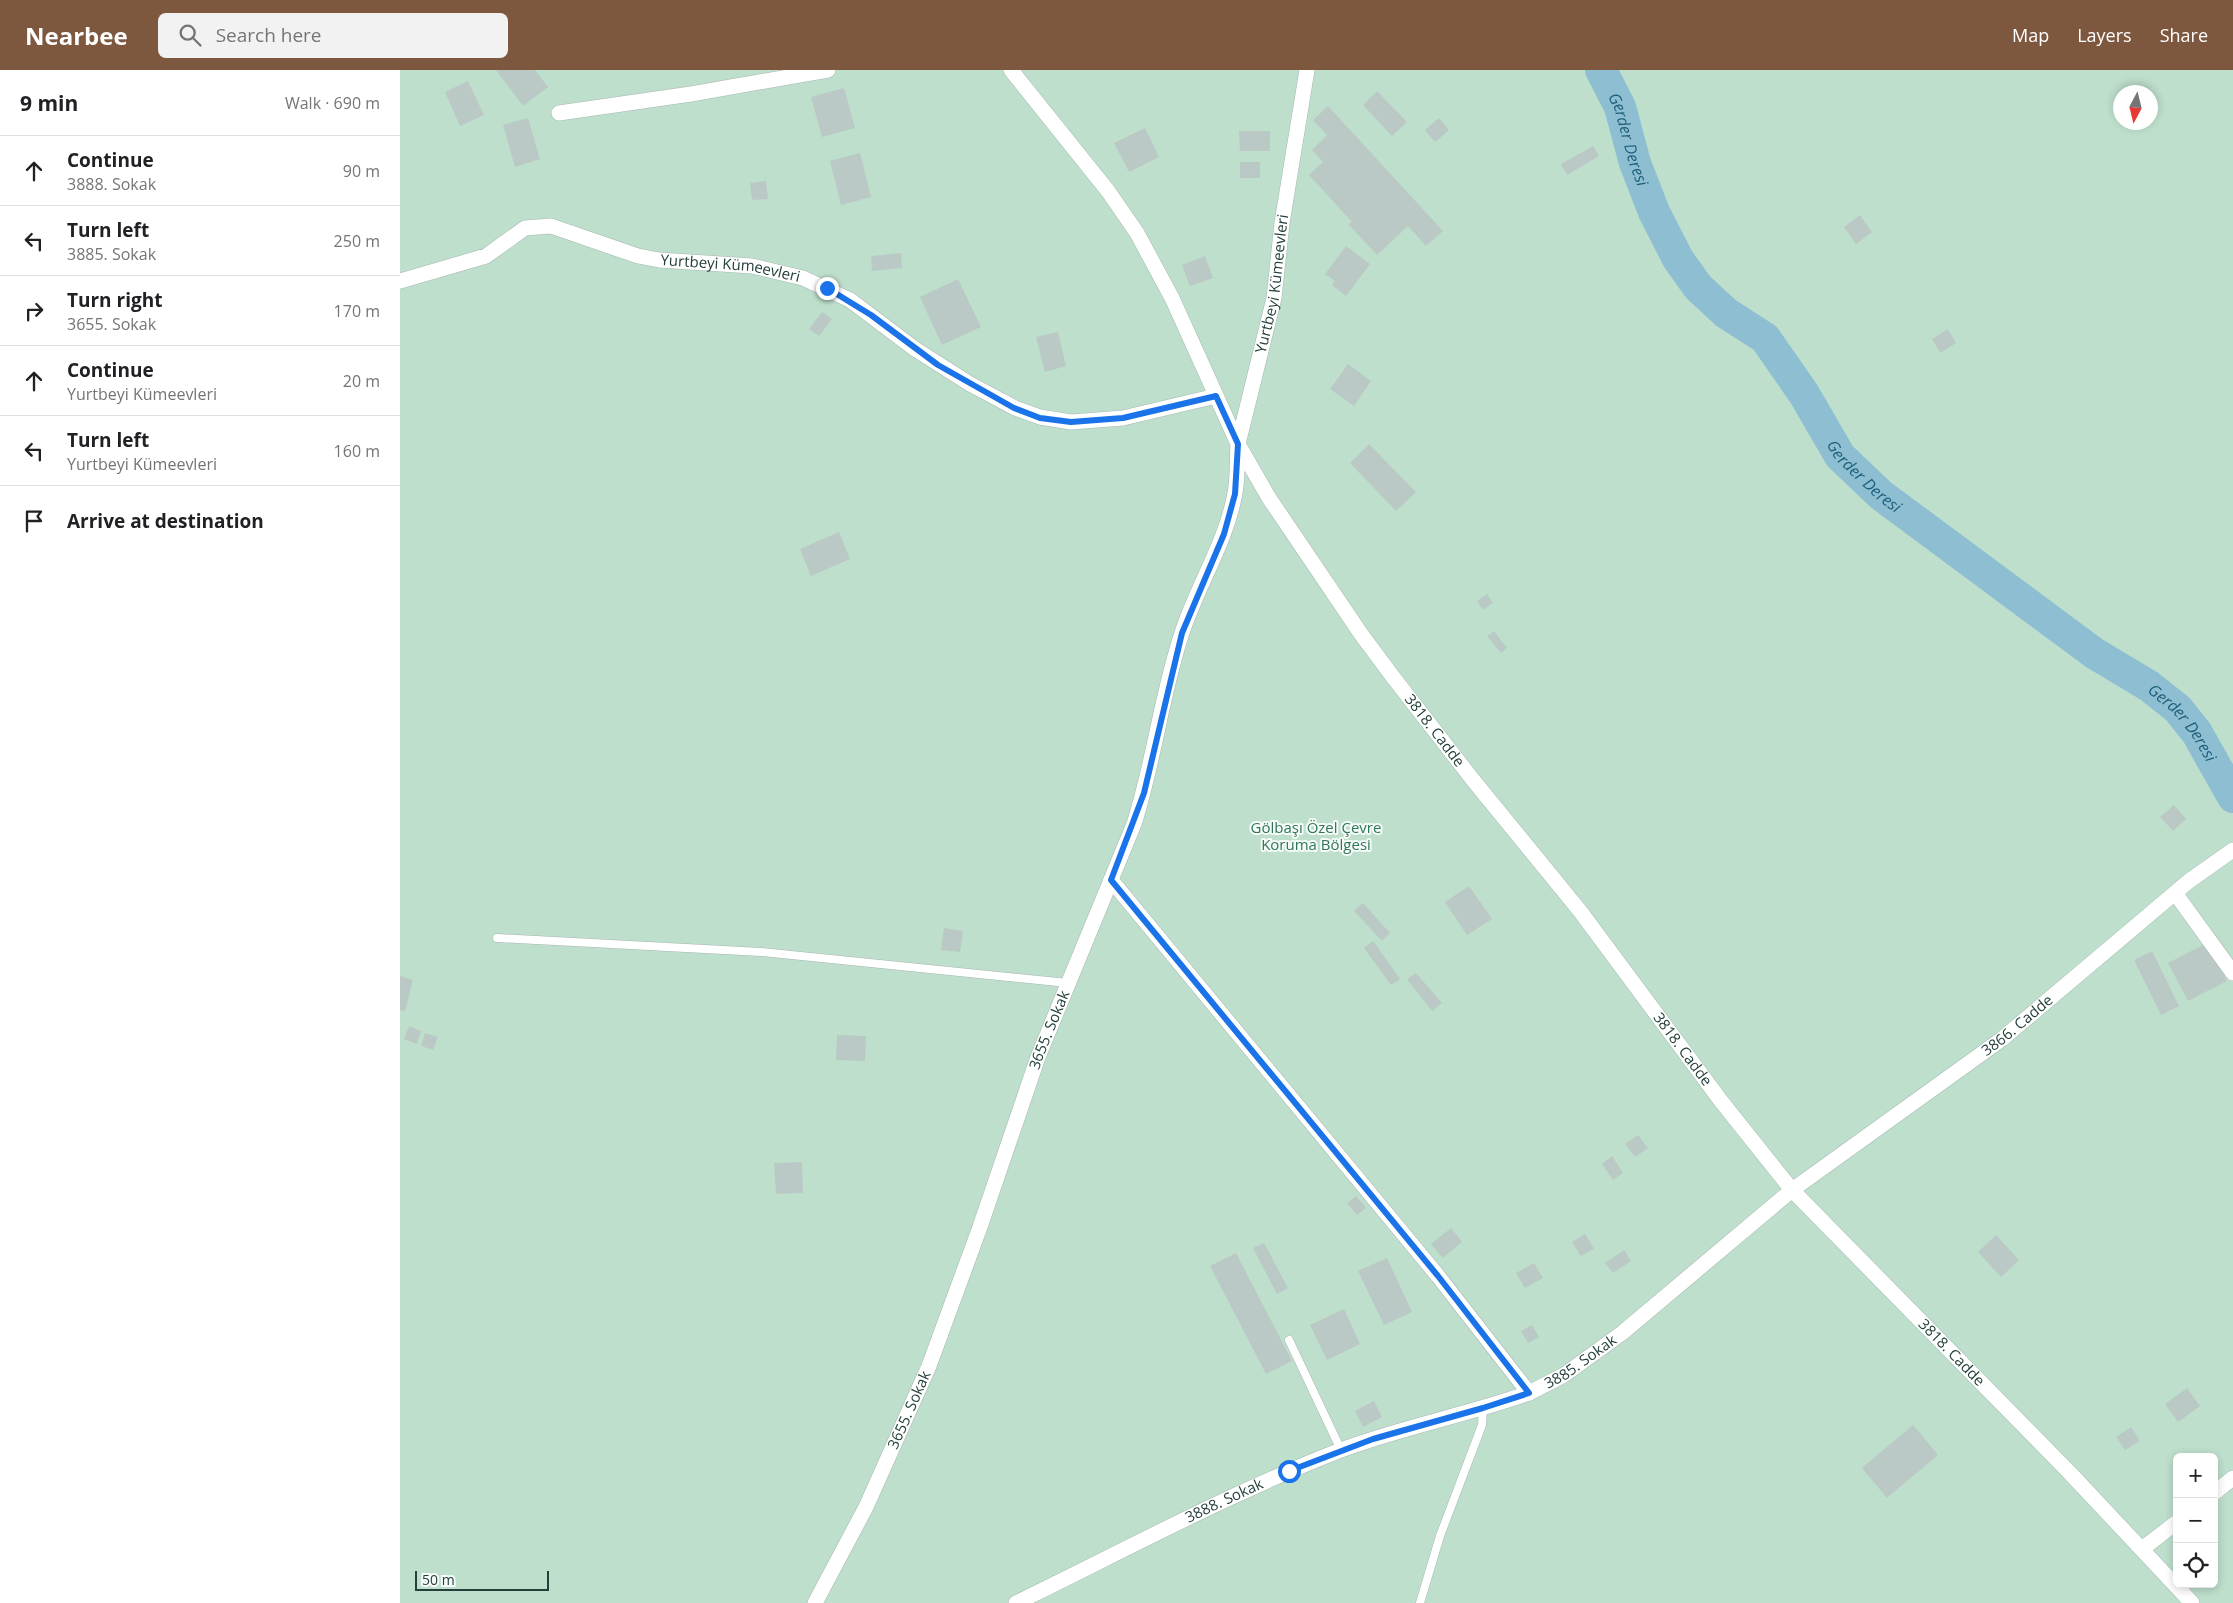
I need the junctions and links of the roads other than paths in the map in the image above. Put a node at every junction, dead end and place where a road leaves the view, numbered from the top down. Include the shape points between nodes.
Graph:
1 (828, 70) edge
2 (1011, 70) edge
3 (1307, 70) edge
4 (559, 113) dead end
5 (400, 281) edge
6 (1216, 396) junction
7 (1238, 444) junction
8 (2233, 850) edge
9 (1111, 880) junction
10 (2175, 893) junction
11 (498, 938) dead end
12 (2233, 973) edge
13 (1068, 983) junction
14 (1792, 1190) junction
15 (1289, 1340) dead end
16 (1529, 1393) junction
17 (1483, 1408) junction
18 (1341, 1450) junction
19 (2233, 1478) edge
20 (2218, 1490) edge
21 (2173, 1525) edge
22 (2142, 1549) junction
23 (815, 1603) edge
24 (1016, 1603) edge
25 (1420, 1603) edge
26 (2192, 1603) edge

1 - 4 street
2 - 6 street via 1108,191 1136,233 1172,298
3 - 7 street, Yurtbeyi Kümeevleri via 1274,298
5 - 6 street, Yurtbeyi Kümeevleri via 486,256 525,228 551,226 638,256 752,266 803,278 850,300 915,349 970,384 1040,418 1071,422 1123,418
6 - 7 street
7 - 9 street, 3655. Sokak via 1231,510 1182,633 1144,793
7 - 14 street, 3818. Cadde via 1361,634 1473,780 1580,911 1721,1101
8 - 10 street, 3866. Cadde
9 - 13 street, 3655. Sokak
9 - 16 street, 3885. Sokak via 1438,1276
10 - 12 street
10 - 14 street, 3866. Cadde via 2002,1038
11 - 13 lane via 761,952
13 - 23 street, 3655. Sokak via 1038,1057 929,1366 866,1507
14 - 16 street, 3885. Sokak via 1622,1333 1564,1375
14 - 22 street, 3818. Cadde
15 - 18 lane
16 - 17 street, 3888. Sokak
17 - 18 street, 3888. Sokak
17 - 25 lane via 1482,1425 1440,1536
18 - 24 street, 3888. Sokak via 1254,1487
19 - 20 street
21 - 22 street
22 - 26 street, 3818. Cadde

